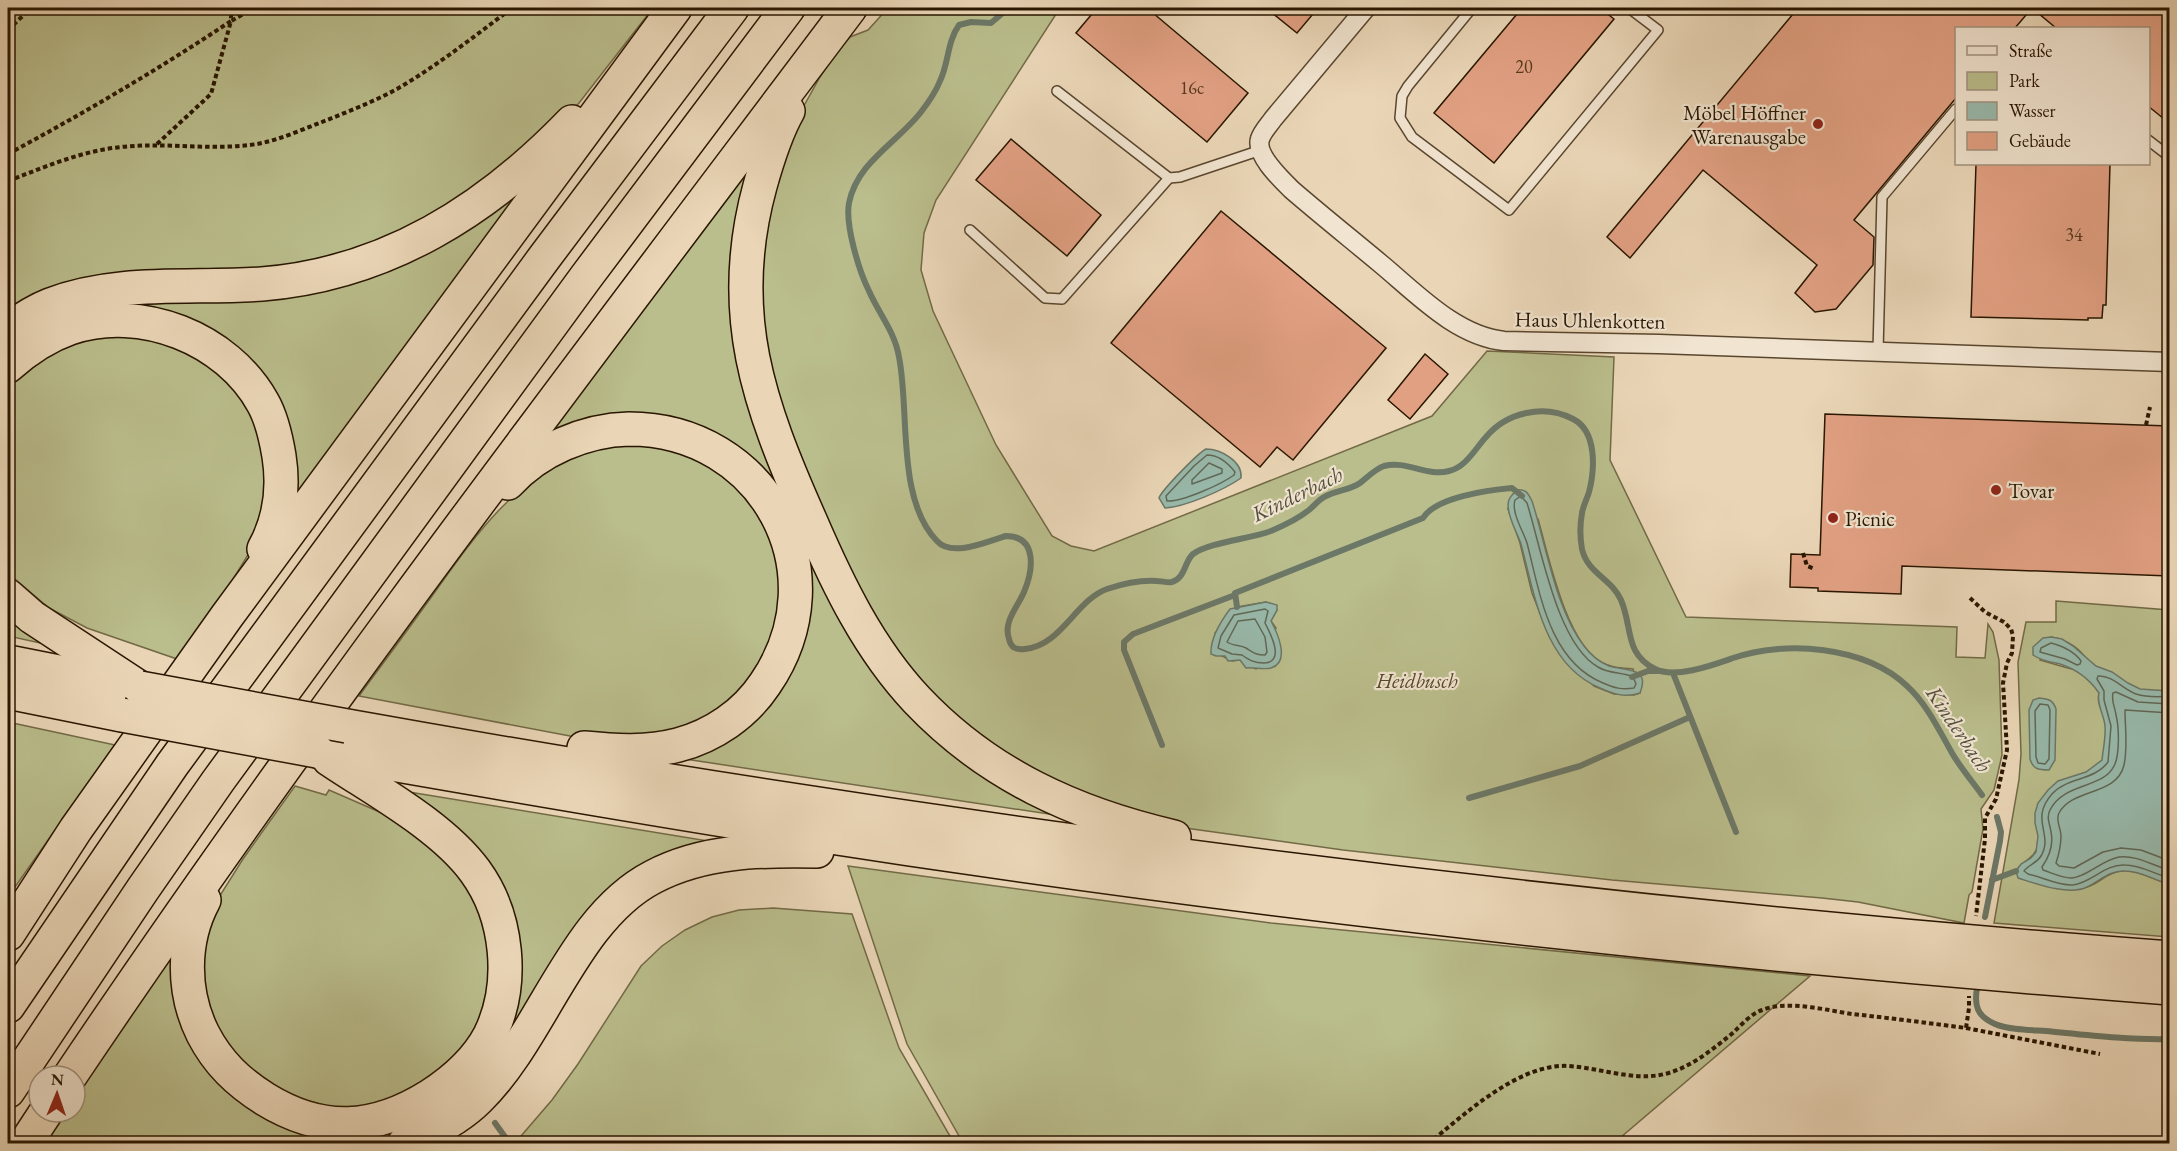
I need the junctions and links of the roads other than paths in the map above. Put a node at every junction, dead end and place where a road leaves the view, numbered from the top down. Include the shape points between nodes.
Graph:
1 (732, 8) edge
2 (788, 8) edge
3 (852, 8) edge
4 (1366, 8) edge
5 (1472, 8) edge
6 (1629, 8) edge
7 (666, 19) edge
8 (1057, 91) dead end
9 (1955, 110) edge
10 (2150, 142) edge
11 (1261, 150) junction
12 (2169, 157) edge
13 (1169, 178) junction
14 (970, 230) dead end
15 (8, 330) edge
16 (1878, 351) junction
17 (2169, 362) edge
18 (8, 366) edge
19 (419, 581) junction
20 (8, 596) edge
21 (227, 616) junction
22 (8, 662) edge
23 (140, 688) junction
24 (8, 692) edge
25 (420, 739) junction
26 (317, 751) junction
27 (247, 820) junction
28 (76, 829) junction
29 (1032, 866) junction
30 (1381, 881) junction
31 (8, 910) edge
32 (8, 934) edge
33 (2169, 958) edge
34 (2169, 988) edge
35 (8, 1006) edge
36 (78, 1064) edge
37 (8, 1091) edge
38 (38, 1124) edge
39 (25, 1143) edge
40 (404, 1143) edge

1 - 35 highway via 172,765
2 - 37 highway via 218,781
3 - 19 highway
3 - 30 highway via 800,90 774,142 754,209 746,291 748,335 763,400 788,470 851,608 880,654 918,701 968,745 1038,791 1071,807 1149,831 1261,850
4 - 11 street via 1273,119 1260,138
5 - 6 lane via 1408,86 1402,96 1400,118 1412,137 1509,210 1658,30
7 - 15 highway via 532,162 467,213 401,249 297,279 135,288 74,297 28,315
7 - 21 highway
8 - 13 lane
9 - 16 lane via 1882,198
10 - 12 lane
11 - 13 lane
11 - 16 street, Haus Uhlenkotten via 1292,190 1431,305 1484,336 1504,341
13 - 14 lane via 1062,299 1046,298
16 - 17 street, Haus Uhlenkotten
18 - 21 highway via 52,336 71,328 112,321 181,332 212,348 243,376 264,405 271,423 280,462 281,494 267,542
19 - 25 highway via 516,475 543,455 576,439 629,429 676,435 738,466 778,516 790,544 796,580 789,634 772,674 741,712 706,735 679,745 626,752 547,743
19 - 27 highway
20 - 23 highway via 32,617
21 - 28 highway
22 - 23 highway
23 - 25 highway, bridge
24 - 26 highway, bridge
25 - 30 highway via 960,826
26 - 27 highway via 452,846 474,870 497,913 505,974 501,1002 489,1036 476,1055 440,1090 412,1107 370,1122 327,1123 282,1109 222,1064 192,1008 189,940 195,915
26 - 29 highway via 545,791
27 - 36 highway
28 - 31 highway
28 - 32 highway
29 - 34 highway via 1536,930
29 - 40 highway via 843,852 760,851 699,859 660,874 630,893 594,930 510,1061 477,1100 452,1119
30 - 33 highway via 1856,932
38 - 39 highway

